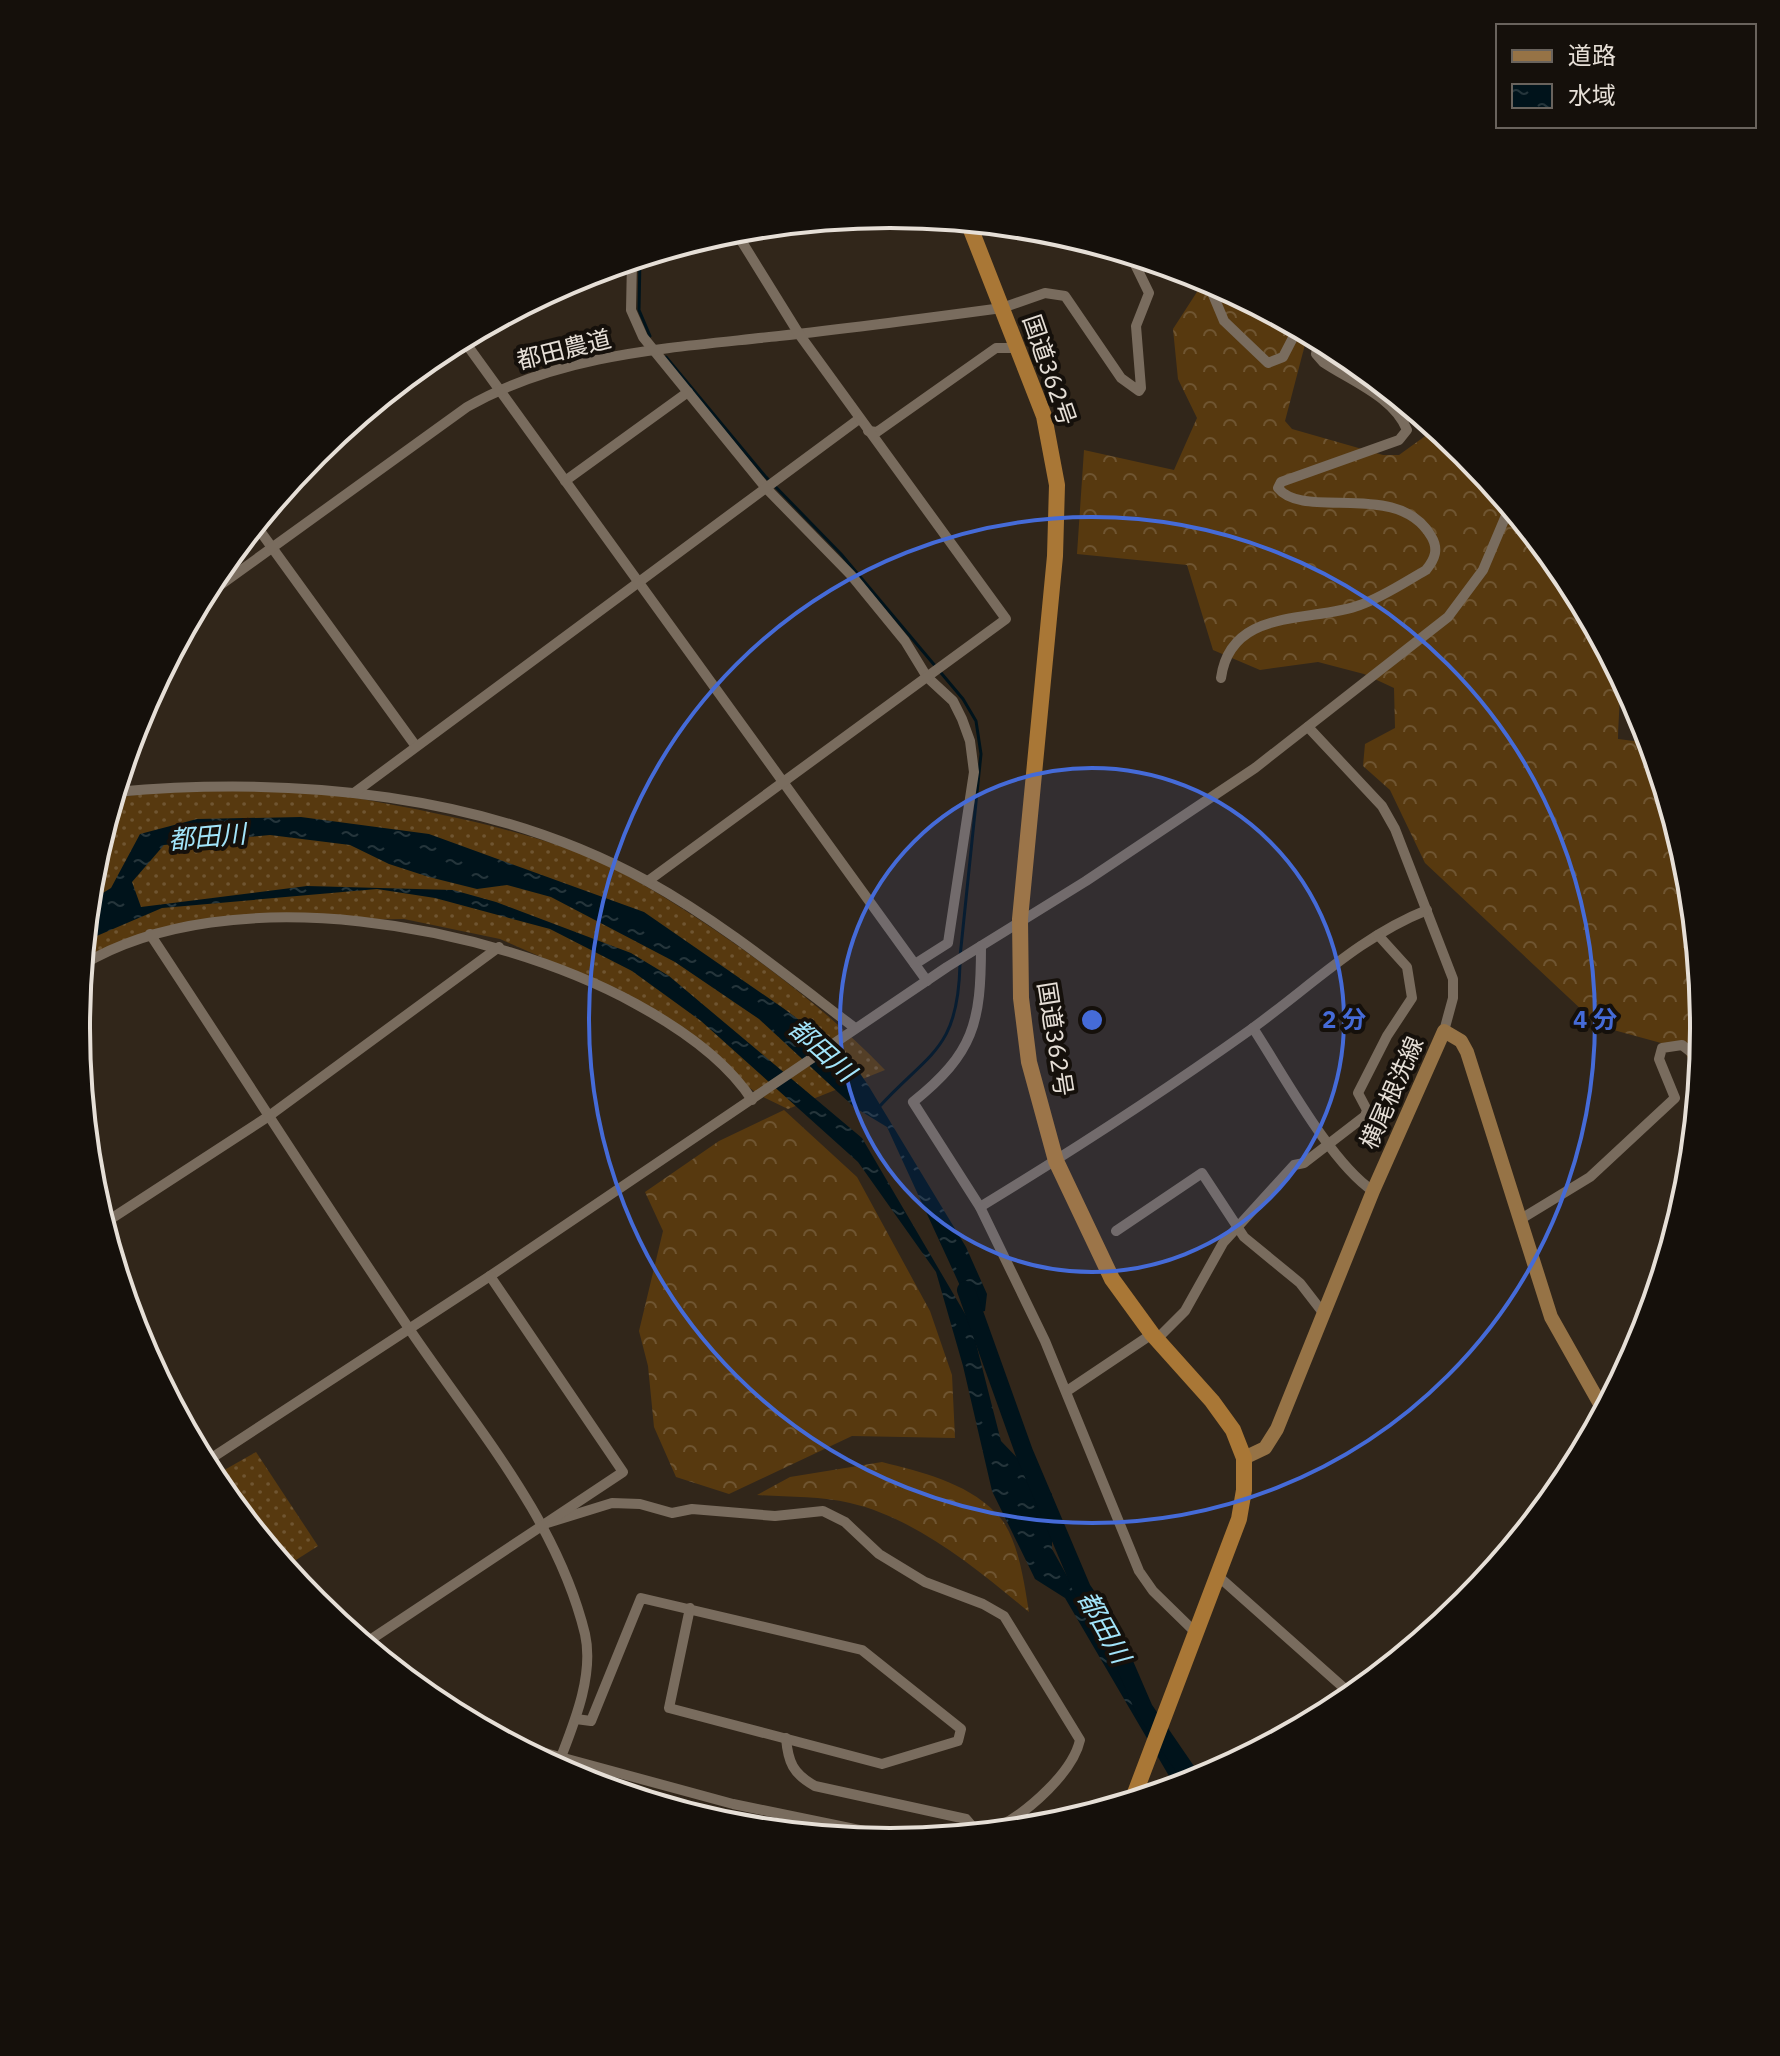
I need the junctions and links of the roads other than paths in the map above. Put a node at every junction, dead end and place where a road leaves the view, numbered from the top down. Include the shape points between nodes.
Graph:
1 (972, 233) edge
2 (742, 242) edge
3 (1136, 267) edge
4 (632, 270) edge
5 (1214, 297) edge
6 (1002, 308) junction
7 (799, 334) junction
8 (1293, 337) edge
9 (469, 348) edge
10 (1019, 348) junction
11 (654, 350) junction
12 (1316, 352) edge
13 (498, 389) junction
14 (688, 392) junction
15 (859, 419) junction
16 (868, 431) junction
17 (565, 481) junction
18 (771, 485) junction
19 (1507, 519) edge
20 (262, 533) edge
21 (272, 547) junction
22 (229, 579) edge
23 (637, 581) junction
24 (928, 676) junction
25 (1221, 678) dead end
26 (1308, 727) junction
27 (415, 745) junction
28 (783, 782) junction
29 (126, 791) edge
30 (354, 793) junction
31 (648, 881) junction
32 (1427, 910) junction
33 (1020, 919) junction
34 (150, 934) junction
35 (1378, 935) junction
36 (499, 947) junction
37 (109, 949) junction
38 (976, 950) junction
39 (94, 958) edge
40 (93, 964) edge
41 (915, 964) junction
42 (927, 981) junction
43 (1253, 1028) junction
44 (852, 1031) junction
45 (1444, 1031) junction
46 (1689, 1051) edge
47 (752, 1100) junction
48 (269, 1116) junction
49 (1330, 1144) junction
50 (1056, 1161) junction
51 (1373, 1191) junction
52 (980, 1207) junction
53 (113, 1218) edge
54 (1521, 1219) junction
55 (1237, 1227) junction
56 (1116, 1231) dead end
57 (490, 1276) junction
58 (1324, 1314) junction
59 (410, 1329) junction
60 (1154, 1337) junction
61 (1067, 1391) junction
62 (1598, 1400) edge
63 (215, 1456) edge
64 (1244, 1458) junction
65 (544, 1524) junction
66 (1218, 1576) junction
67 (690, 1608) junction
68 (1194, 1631) junction
69 (373, 1638) edge
70 (1343, 1687) edge
71 (576, 1719) junction
72 (786, 1738) junction
73 (561, 1757) edge
74 (564, 1758) edge
75 (1136, 1789) edge
76 (1012, 1818) edge
77 (969, 1823) edge
78 (840, 1826) edge

1 - 6 highway, 国道362号
2 - 7 street
3 - 6 street, 都田農道 via 1149,293 1136,326 1139,391 1121,378 1065,296 1045,293
4 - 11 street via 631,310
5 - 8 street via 1224,321 1268,363 1283,357
6 - 7 street, 都田農道
6 - 10 highway, 国道362号
7 - 11 street, 都田農道
7 - 15 street
9 - 13 street
10 - 16 street via 996,348 877,432
10 - 33 highway, 国道362号 via 1044,416 1057,485 1055,556
11 - 13 street, 都田農道 via 542,372
11 - 14 street
12 - 25 street via 1323,362 1381,399 1407,430 1399,440 1281,482 1278,488 1294,498 1375,504 1409,513 1431,535 1434,560 1426,570 1358,606 1276,619 1234,648
13 - 17 street
13 - 21 street, 都田農道
14 - 17 street
14 - 18 street
15 - 16 street
15 - 18 street
16 - 24 street via 1006,619
17 - 23 street
18 - 23 street
18 - 24 street via 851,575
19 - 26 street via 1483,570 1448,617
20 - 21 street
21 - 22 street, 都田農道
21 - 27 street
23 - 27 street
23 - 28 street
24 - 28 street
24 - 41 street via 953,701 962,719 974,772 948,943
26 - 32 street via 1382,806
26 - 33 street via 1099,873
27 - 30 street
28 - 31 street
28 - 41 street
29 - 30 street via 205,785
30 - 31 street via 530,830
31 - 44 street via 717,924
32 - 35 street
32 - 45 street via 1453,979
33 - 38 street
33 - 50 highway, 国道362号 via 1029,1062
34 - 36 street via 216,923 308,919 405,927
34 - 37 street
34 - 48 street
35 - 43 street
35 - 49 street via 1407,967 1412,998 1358,1093 1365,1116
36 - 47 street via 570,972 664,1020 726,1069
36 - 48 street
37 - 39 street
37 - 40 street
38 - 42 street
38 - 52 street via 976,1022 967,1044 939,1081 913,1102
41 - 42 street
42 - 44 street
43 - 49 street
43 - 50 street
44 - 47 street
45 - 51 main road, 横尾根洗線
45 - 54 main road, 横尾根洗線 via 1461,1041 1467,1052
46 - 54 street via 1682,1045 1662,1048 1659,1059 1675,1098 1590,1177
47 - 57 street
48 - 53 street
48 - 59 street
49 - 51 street via 1356,1179
49 - 55 street via 1294,1165
50 - 52 street
50 - 60 highway, 国道362号 via 1112,1279
51 - 58 main road, 横尾根洗線
52 - 61 street
54 - 62 main road, 横尾根洗線 via 1551,1317
55 - 56 street via 1202,1173
55 - 58 street via 1300,1283
55 - 60 street via 1185,1311
57 - 59 street
57 - 65 street via 623,1472
58 - 64 main road, 横尾根洗線 via 1277,1429 1265,1448
59 - 63 street
59 - 65 street
60 - 61 street
60 - 64 highway, 国道362号 via 1212,1401 1233,1430
61 - 68 street via 1139,1571
64 - 66 highway, 国道362号 via 1239,1519
65 - 69 street
65 - 71 street via 586,1643
65 - 76 street via 612,1503 672,1513 692,1509 775,1516 823,1511 925,1582 1004,1616 1080,1740 1071,1762
66 - 68 highway, 国道362号
66 - 70 street
67 - 71 street via 641,1598 591,1721
67 - 72 street via 669,1708
67 - 72 street via 862,1650 961,1729 958,1741 882,1764
68 - 75 highway, 国道362号
71 - 73 street
72 - 77 street via 790,1765 799,1778 815,1786
74 - 78 street via 733,1804

